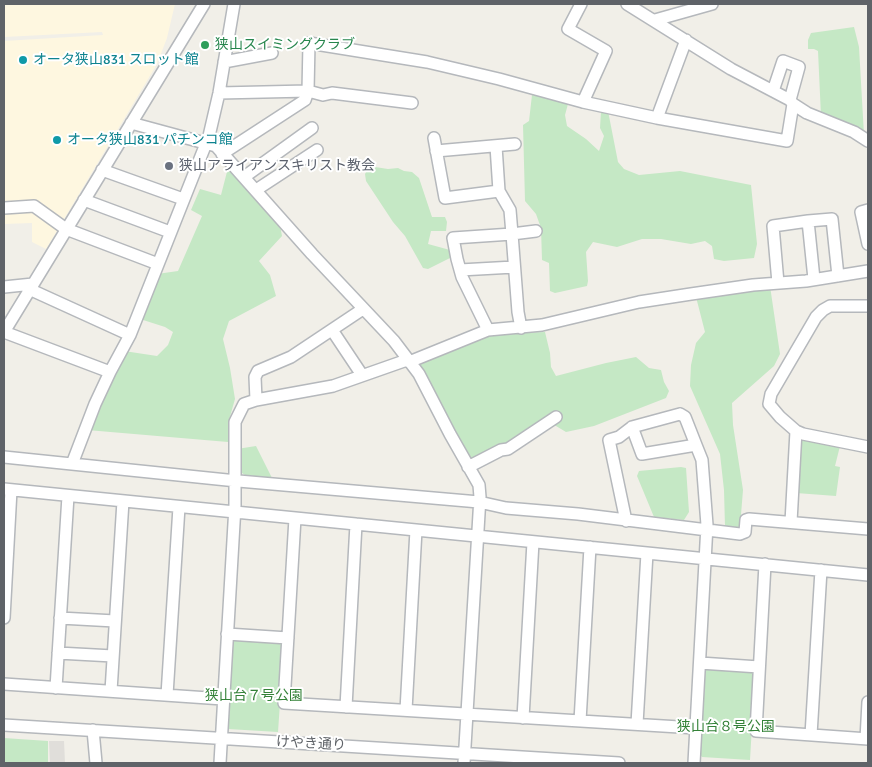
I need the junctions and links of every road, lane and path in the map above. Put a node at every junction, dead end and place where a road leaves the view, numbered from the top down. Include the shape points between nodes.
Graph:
1 (204, 4) edge
2 (234, 4) edge
3 (581, 4) edge
4 (627, 4) edge
5 (712, 4) edge
6 (667, 10) edge
7 (655, 20) junction
8 (686, 40) junction
9 (272, 53) dead end
10 (224, 62) junction
11 (308, 91) junction
12 (773, 91) junction
13 (218, 93) junction
14 (582, 102) junction
15 (792, 102) junction
16 (412, 103) dead end
17 (658, 118) junction
18 (131, 123) junction
19 (312, 128) dead end
20 (434, 138) dead end
21 (868, 141) edge
22 (206, 144) junction
23 (515, 144) dead end
24 (496, 146) junction
25 (317, 150) dead end
26 (436, 151) junction
27 (222, 154) junction
28 (102, 170) junction
29 (244, 177) junction
30 (256, 190) junction
31 (498, 191) junction
32 (183, 199) junction
33 (84, 200) junction
34 (4, 208) edge
35 (868, 210) edge
36 (808, 221) junction
37 (66, 230) junction
38 (536, 231) dead end
39 (170, 232) junction
40 (512, 234) junction
41 (868, 244) edge
42 (158, 264) junction
43 (514, 267) junction
44 (460, 270) junction
45 (868, 271) edge
46 (838, 276) junction
47 (814, 279) junction
48 (778, 283) junction
49 (4, 287) edge
50 (31, 287) junction
51 (868, 306) edge
52 (362, 309) junction
53 (521, 328) junction
54 (332, 330) junction
55 (488, 330) junction
56 (4, 332) edge
57 (130, 334) junction
58 (408, 361) junction
59 (110, 372) junction
60 (362, 375) junction
61 (256, 400) junction
62 (556, 417) dead end
63 (632, 427) junction
64 (796, 431) junction
65 (696, 445) junction
66 (868, 447) edge
67 (4, 457) edge
68 (72, 464) junction
69 (468, 467) junction
70 (235, 481) junction
71 (8, 490) edge
72 (68, 496) junction
73 (123, 502) junction
74 (479, 502) junction
75 (179, 507) junction
76 (234, 512) junction
77 (295, 518) junction
78 (626, 521) junction
79 (791, 522) junction
80 (356, 524) junction
81 (868, 529) edge
82 (416, 530) junction
83 (707, 530) junction
84 (477, 536) junction
85 (533, 542) junction
86 (590, 547) junction
87 (647, 553) junction
88 (706, 559) junction
89 (765, 564) junction
90 (821, 570) junction
91 (868, 575) edge
92 (4, 618) edge
93 (60, 618) junction
94 (115, 621) junction
95 (227, 634) junction
96 (288, 638) junction
97 (58, 653) junction
98 (113, 656) junction
99 (700, 663) junction
100 (759, 667) junction
101 (4, 684) edge
102 (56, 688) junction
103 (111, 691) junction
104 (167, 695) junction
105 (223, 700) junction
106 (868, 702) edge
107 (346, 707) junction
108 (406, 710) junction
109 (466, 715) junction
110 (522, 718) junction
111 (580, 721) junction
112 (637, 724) junction
113 (4, 725) edge
114 (696, 728) junction
115 (93, 730) junction
116 (811, 735) junction
117 (221, 738) junction
118 (867, 739) edge
119 (464, 758) edge
120 (96, 763) edge
121 (220, 763) edge
122 (619, 763) edge
123 (694, 763) edge

1 - 18 street
2 - 10 street
3 - 14 street via 568,29 606,51
4 - 7 street
5 - 6 street
6 - 7 street
7 - 8 street
8 - 12 street
8 - 17 street
9 - 10 street
10 - 13 street
11 - 13 street
11 - 14 street via 309,43 427,62
11 - 16 street
11 - 27 street via 305,100
12 - 15 street
12 - 15 street via 783,61 800,66
13 - 22 street
14 - 17 street
15 - 17 street via 787,142
15 - 21 street via 819,119
18 - 22 street
18 - 28 street
19 - 29 street
20 - 26 street
22 - 27 street via 216,146
22 - 32 street
23 - 24 street
24 - 26 street
24 - 31 street
25 - 30 street
26 - 31 street via 445,198
27 - 29 street
28 - 32 street
28 - 33 street
29 - 30 street
30 - 52 street
31 - 40 street via 510,210
32 - 39 street
33 - 37 street
33 - 39 street
34 - 37 street via 34,206
35 - 41 street via 861,212
36 - 46 street via 832,219
36 - 47 street
36 - 48 street via 772,226
37 - 42 street
37 - 50 street
38 - 40 street
39 - 42 street
40 - 43 street
40 - 44 street via 453,238
42 - 57 street
43 - 44 street
43 - 53 street
44 - 55 street
45 - 46 street
46 - 47 street
47 - 48 street
48 - 53 street via 639,302
49 - 50 street
50 - 56 street
50 - 57 street
51 - 64 street via 830,306 816,316 769,399 771,408
52 - 54 street
52 - 58 street via 394,341
53 - 55 street
54 - 60 street
54 - 61 street via 292,357 258,371 254,377
55 - 58 street
56 - 59 street
57 - 59 street
58 - 60 street
58 - 69 street via 419,374
59 - 68 street
60 - 61 street via 333,386
61 - 70 street via 244,404 235,422
62 - 69 street via 508,449
63 - 65 street via 642,454
63 - 65 street via 680,414 685,417
63 - 78 street via 609,440
64 - 66 street
64 - 79 street
65 - 83 street via 702,460
67 - 68 street
68 - 70 street
69 - 74 street via 479,485
70 - 74 street
70 - 76 street
71 - 72 street
71 - 92 street
72 - 73 street
72 - 93 street
73 - 75 street
73 - 94 street
74 - 78 street
74 - 84 street
75 - 76 street
75 - 104 street
76 - 77 street
76 - 95 street
77 - 80 street
77 - 96 street
78 - 83 street
79 - 81 street
79 - 83 street via 748,519 742,534
80 - 82 street
80 - 107 street
82 - 84 street
82 - 108 street
83 - 88 street
84 - 85 street
84 - 109 street
85 - 86 street
85 - 110 street
86 - 87 street
86 - 111 street
87 - 88 street
87 - 112 street
88 - 89 street
88 - 99 street
89 - 90 street
89 - 100 street
90 - 91 street
90 - 116 street
93 - 94 street
93 - 97 street
94 - 98 street
95 - 96 street
95 - 105 street
96 - 107 street via 284,703
97 - 98 street
97 - 102 street
98 - 103 street
99 - 100 street
99 - 114 street
100 - 116 street via 756,731
101 - 102 street
102 - 103 street
103 - 104 street
104 - 105 street
105 - 117 street
106 - 118 street
107 - 108 street
108 - 109 street
109 - 110 street
109 - 119 street
110 - 111 street
111 - 112 street
112 - 114 street
113 - 115 street, けやき通り
114 - 123 street
115 - 117 street, けやき通り
115 - 120 street
116 - 118 street
117 - 119 street, けやき通り
117 - 121 street
119 - 122 street, けやき通り

